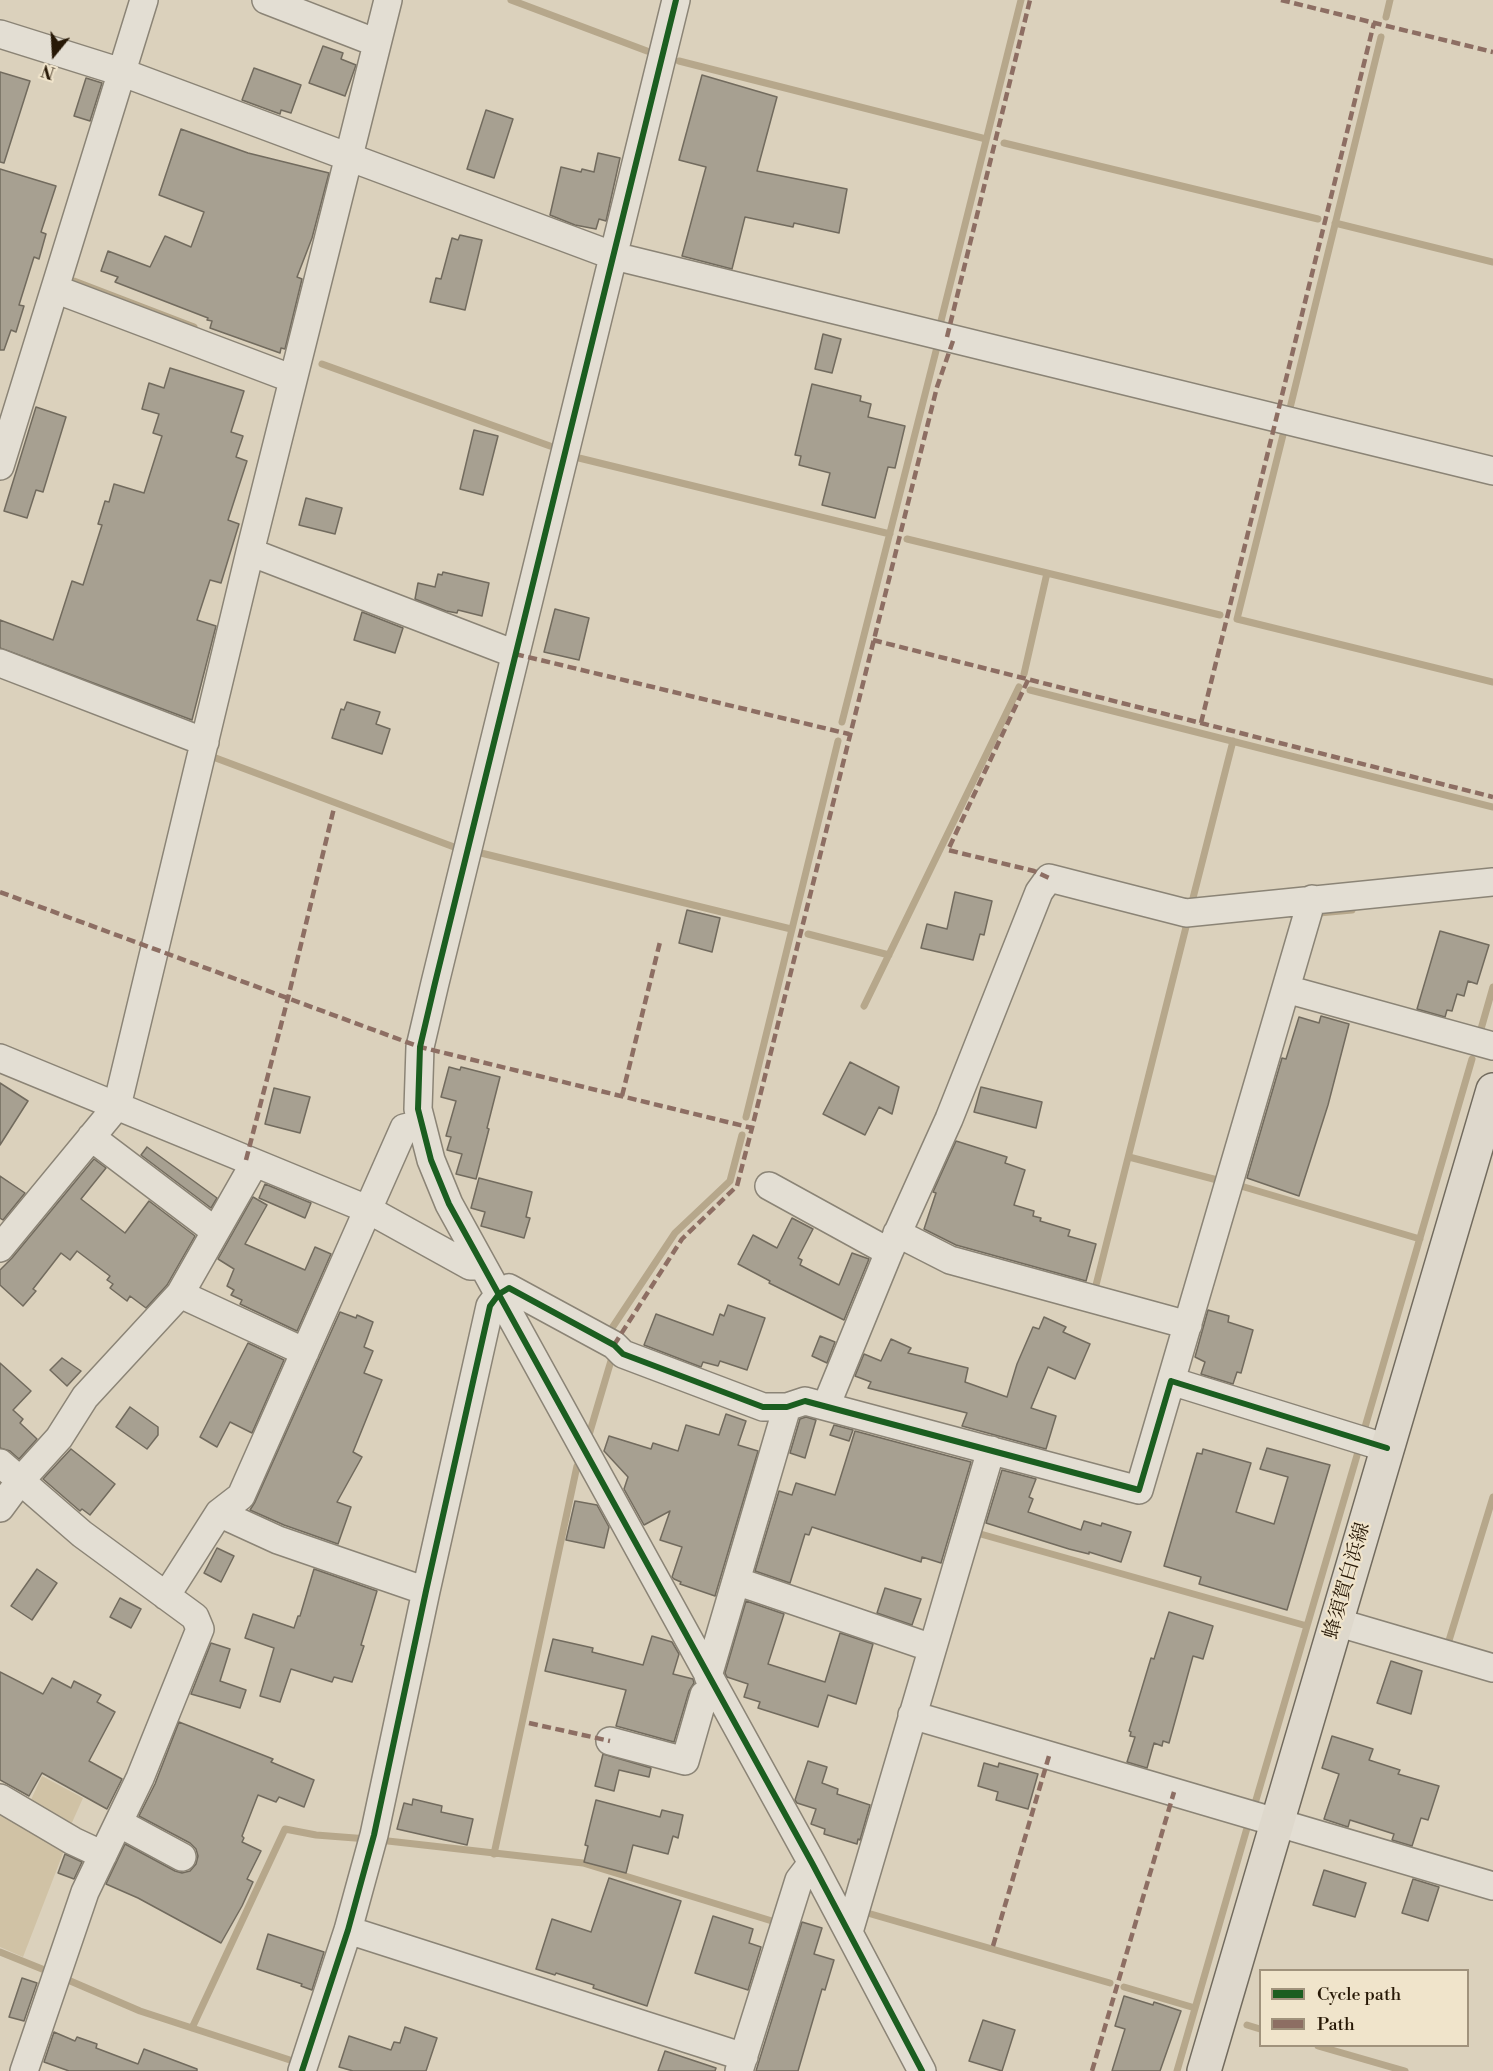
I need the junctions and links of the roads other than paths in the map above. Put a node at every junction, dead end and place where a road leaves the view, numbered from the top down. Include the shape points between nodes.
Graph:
1 (144, 0) edge
2 (266, 0) edge
3 (388, 0) edge
4 (676, 0) edge
5 (0, 34) edge
6 (377, 44) junction
7 (121, 72) junction
8 (348, 156) junction
9 (614, 256) junction
10 (55, 289) junction
11 (293, 379) junction
12 (0, 466) edge
13 (1493, 471) edge
14 (250, 552) junction
15 (515, 654) junction
16 (0, 663) edge
17 (205, 742) junction
18 (1493, 882) edge
19 (1312, 899) junction
20 (1286, 989) junction
21 (1493, 1046) edge
22 (0, 1059) edge
23 (1493, 1090) edge
24 (117, 1106) junction
25 (421, 1124) junction
26 (92, 1137) junction
27 (254, 1164) junction
28 (769, 1186) dead end
29 (367, 1209) junction
30 (215, 1232) junction
31 (893, 1243) junction
32 (0, 1248) edge
33 (483, 1266) junction
34 (180, 1294) junction
35 (499, 1294) junction
36 (1188, 1325) junction
37 (304, 1352) junction
38 (1171, 1381) junction
39 (826, 1406) junction
40 (787, 1407) junction
41 (1387, 1448) junction
42 (991, 1450) junction
43 (0, 1463) edge
44 (20, 1481) junction
45 (0, 1508) edge
46 (219, 1514) junction
47 (736, 1581) junction
48 (426, 1591) junction
49 (166, 1596) junction
50 (1336, 1622) junction
51 (932, 1648) junction
52 (1493, 1668) edge
53 (711, 1682) junction
54 (912, 1715) junction
55 (610, 1741) dead end
56 (0, 1798) edge
57 (119, 1823) junction
58 (1278, 1823) junction
59 (103, 1855) junction
60 (182, 1857) dead end
61 (812, 1863) junction
62 (1493, 1886) edge
63 (348, 1930) junction
64 (849, 1932) junction
65 (742, 2064) edge
66 (24, 2071) edge
67 (302, 2071) edge
68 (922, 2071) edge
69 (1204, 2071) edge

1 - 7 street
2 - 6 street
3 - 6 street
4 - 9 street
5 - 7 street
6 - 8 street
7 - 8 street
7 - 10 street
8 - 9 street
8 - 11 street
9 - 13 street
9 - 15 street
10 - 11 street
10 - 12 street
11 - 14 street
14 - 15 street
14 - 17 street
15 - 25 street via 420,1047 417,1109
16 - 17 street
17 - 24 street
18 - 19 street
19 - 20 street
19 - 31 street via 1186,913 1049,878 1039,892 949,1119
20 - 21 street
20 - 36 street
22 - 24 street
23 - 41 main road, 蜂須賀白浜線
24 - 26 street
24 - 27 street
25 - 29 street via 404,1128
25 - 33 street via 449,1204
26 - 30 street
26 - 32 street
27 - 29 street
27 - 30 street
28 - 31 street
29 - 33 street via 470,1266
29 - 37 street
30 - 34 street
31 - 36 street
31 - 39 street
33 - 35 street
34 - 37 street
34 - 44 street via 85,1397 58,1438
35 - 40 street via 509,1288 614,1345 623,1354 762,1407
35 - 48 street via 490,1306
35 - 53 street
36 - 38 street
37 - 46 street via 241,1496
38 - 41 street
38 - 42 street via 1139,1490
39 - 40 street via 805,1401
39 - 42 street
40 - 47 street
41 - 50 main road, 蜂須賀白浜線
42 - 51 street
43 - 44 street
44 - 45 street
44 - 49 street via 82,1534
46 - 48 street via 278,1540
46 - 49 street
47 - 51 street
47 - 53 street
48 - 63 street via 374,1835
49 - 57 street via 195,1617 200,1629
50 - 52 street
50 - 58 main road, 蜂須賀白浜線
51 - 54 street
53 - 55 street via 685,1761
53 - 61 street
54 - 58 street
54 - 64 street
56 - 59 street
57 - 59 street
57 - 60 street
58 - 62 street
58 - 69 main road, 蜂須賀白浜線
59 - 66 street via 86,1892
61 - 64 street
61 - 65 street via 799,1880
63 - 65 street
63 - 67 street
64 - 68 street

